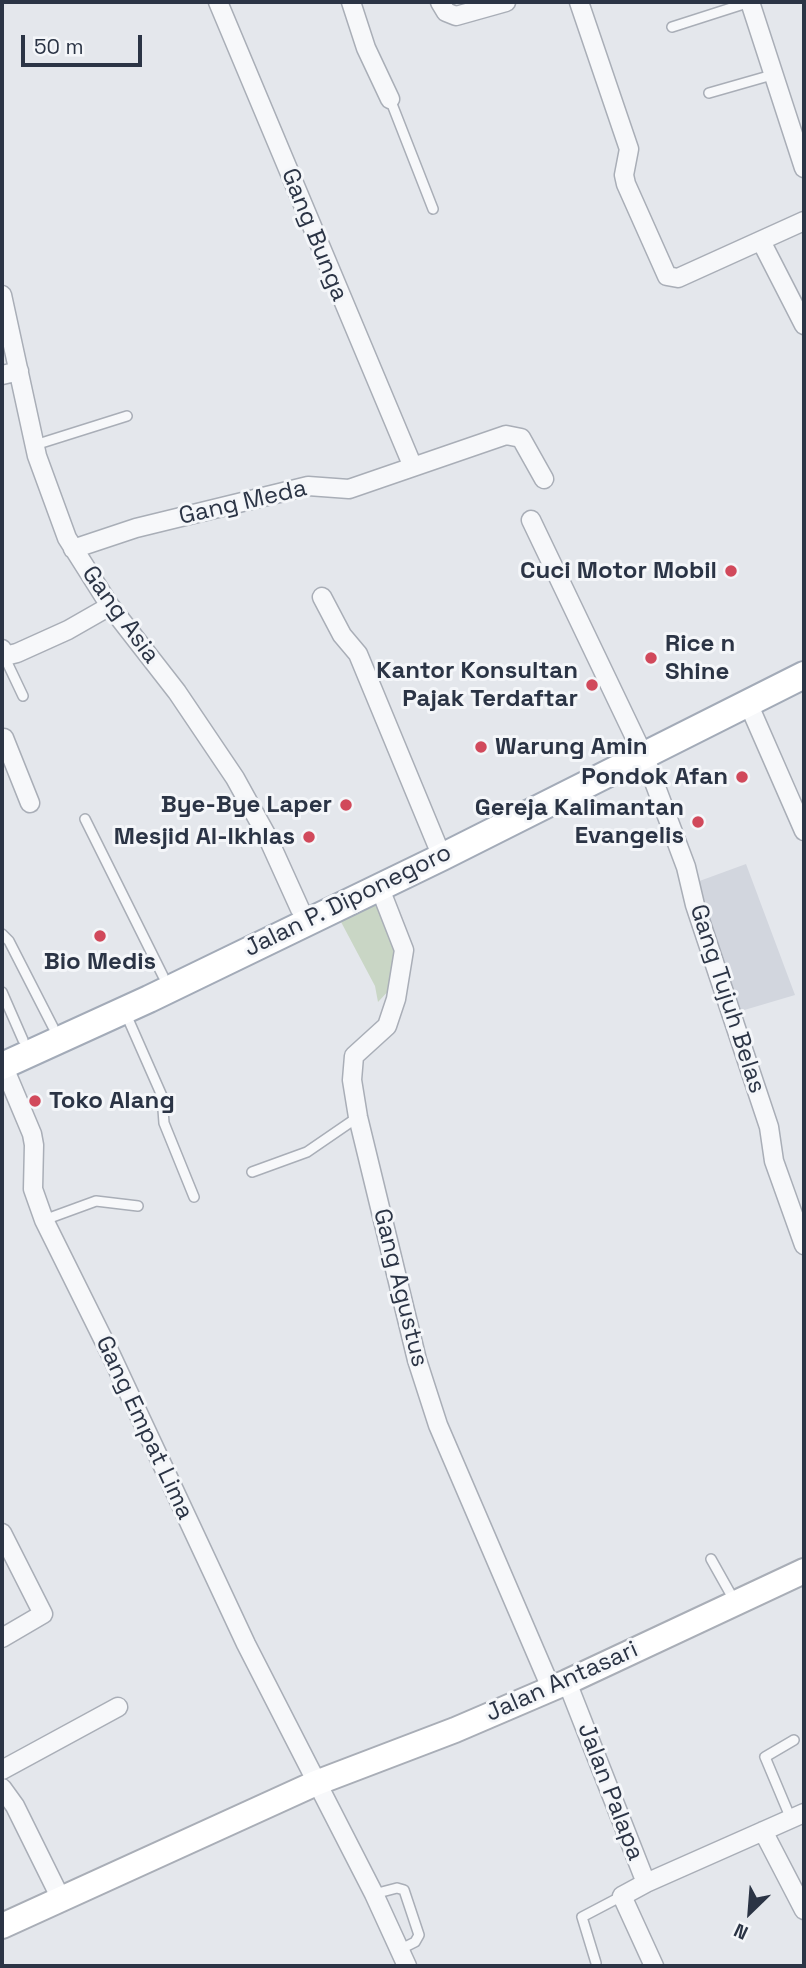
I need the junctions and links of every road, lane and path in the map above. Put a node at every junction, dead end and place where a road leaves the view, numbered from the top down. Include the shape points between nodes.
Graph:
1 (218, 2) edge
2 (351, 2) edge
3 (440, 2) edge
4 (506, 2) edge
5 (579, 2) edge
6 (750, 2) edge
7 (672, 27) dead end
8 (772, 75) junction
9 (709, 93) dead end
10 (390, 99) joint
11 (804, 168) edge
12 (433, 209) dead end
13 (804, 221) edge
14 (761, 241) junction
15 (2, 295) edge
16 (804, 325) edge
17 (10, 373) edge
18 (127, 416) dead end
19 (35, 445) junction
20 (413, 467) junction
21 (544, 479) dead end
22 (531, 520) dead end
23 (73, 549) junction
24 (322, 597) dead end
25 (110, 606) junction
26 (3, 654) edge
27 (804, 663) edge
28 (804, 675) edge
29 (23, 695) dead end
30 (748, 703) junction
31 (2, 740) edge
32 (642, 751) junction
33 (30, 803) dead end
34 (800, 808) edge
35 (85, 819) dead end
36 (804, 831) edge
37 (439, 850) junction
38 (379, 886) junction
39 (300, 909) junction
40 (2, 934) edge
41 (163, 976) junction
42 (2, 992) edge
43 (124, 1010) junction
44 (53, 1027) junction
45 (8, 1056) edge
46 (358, 1117) junction
47 (252, 1172) dead end
48 (194, 1197) dead end
49 (138, 1206) dead end
50 (44, 1220) junction
51 (804, 1245) edge
52 (2, 1533) edge
53 (711, 1559) dead end
54 (804, 1571) edge
55 (736, 1603) junction
56 (2, 1638) edge
57 (559, 1685) junction
58 (118, 1707) dead end
59 (794, 1740) dead end
60 (2, 1770) edge
61 (316, 1783) junction
62 (2, 1788) edge
63 (797, 1816) edge
64 (763, 1831) junction
65 (646, 1883) junction
66 (374, 1894) junction
67 (622, 1896) junction
68 (61, 1899) junction
69 (804, 1910) edge
70 (2, 1926) edge
71 (403, 1958) edge
72 (596, 1963) dead end
73 (654, 1966) edge

1 - 20 street, Gang Bunga
2 - 10 street
3 - 4 street via 446,12 456,16
5 - 14 street via 629,149 624,175 632,201 662,270 672,278
6 - 7 lane
6 - 8 street
8 - 9 lane
8 - 11 street
10 - 12 lane
13 - 14 street
14 - 16 street
15 - 17 street, Gang Asia
17 - 19 street, Gang Asia
18 - 19 lane
19 - 23 street, Gang Asia
20 - 21 street, Gang Meda via 511,434 526,446
20 - 23 street, Gang Meda via 349,489 308,485 136,528
22 - 32 street, Gang Tujuh Belas
23 - 25 street, Gang Asia
24 - 37 street via 358,654
25 - 26 street via 68,630
25 - 39 street, Gang Asia via 177,692 235,778
26 - 29 lane
27 - 32 main road, Jalan P. Diponegoro
28 - 30 main road, Jalan P. Diponegoro
30 - 32 main road, Jalan P. Diponegoro
30 - 34 street
31 - 33 street
32 - 37 main road, Jalan P. Diponegoro
32 - 51 street, Gang Tujuh Belas via 686,867 769,1127 774,1161
34 - 36 street
35 - 41 lane
37 - 38 main road, Jalan P. Diponegoro
37 - 39 main road, Jalan P. Diponegoro
38 - 43 main road, Jalan P. Diponegoro
38 - 46 street, Gang Agustus via 404,950 387,1026 355,1056 352,1080
39 - 41 main road, Jalan P. Diponegoro
40 - 44 lane
41 - 44 main road, Jalan P. Diponegoro
42 - 45 lane
43 - 45 main road, Jalan P. Diponegoro
43 - 48 lane via 162,1096 164,1123
44 - 45 main road, Jalan P. Diponegoro
45 - 50 street, Gang Empat Lima via 32,1134 33,1189
46 - 47 lane via 307,1152
46 - 57 street, Gang Agustus via 432,1405
49 - 50 lane via 96,1201
50 - 61 street, Gang Empat Lima
52 - 56 street via 43,1614
53 - 55 lane
54 - 55 street, Jalan Antasari
55 - 57 street, Jalan Antasari
57 - 61 street, Jalan Antasari
57 - 65 street, Jalan Palapa
58 - 60 street
59 - 63 lane via 765,1757
61 - 66 street, Gang Empat Lima
61 - 68 street, Jalan Antasari
62 - 68 street via 16,1806
63 - 64 street
64 - 65 street
64 - 69 street
65 - 67 street, Jalan Palapa
66 - 71 street, Gang Empat Lima
66 - 71 lane via 404,1890 419,1935
67 - 72 lane via 582,1917
67 - 73 street, Jalan Palapa
68 - 70 street, Jalan Antasari

